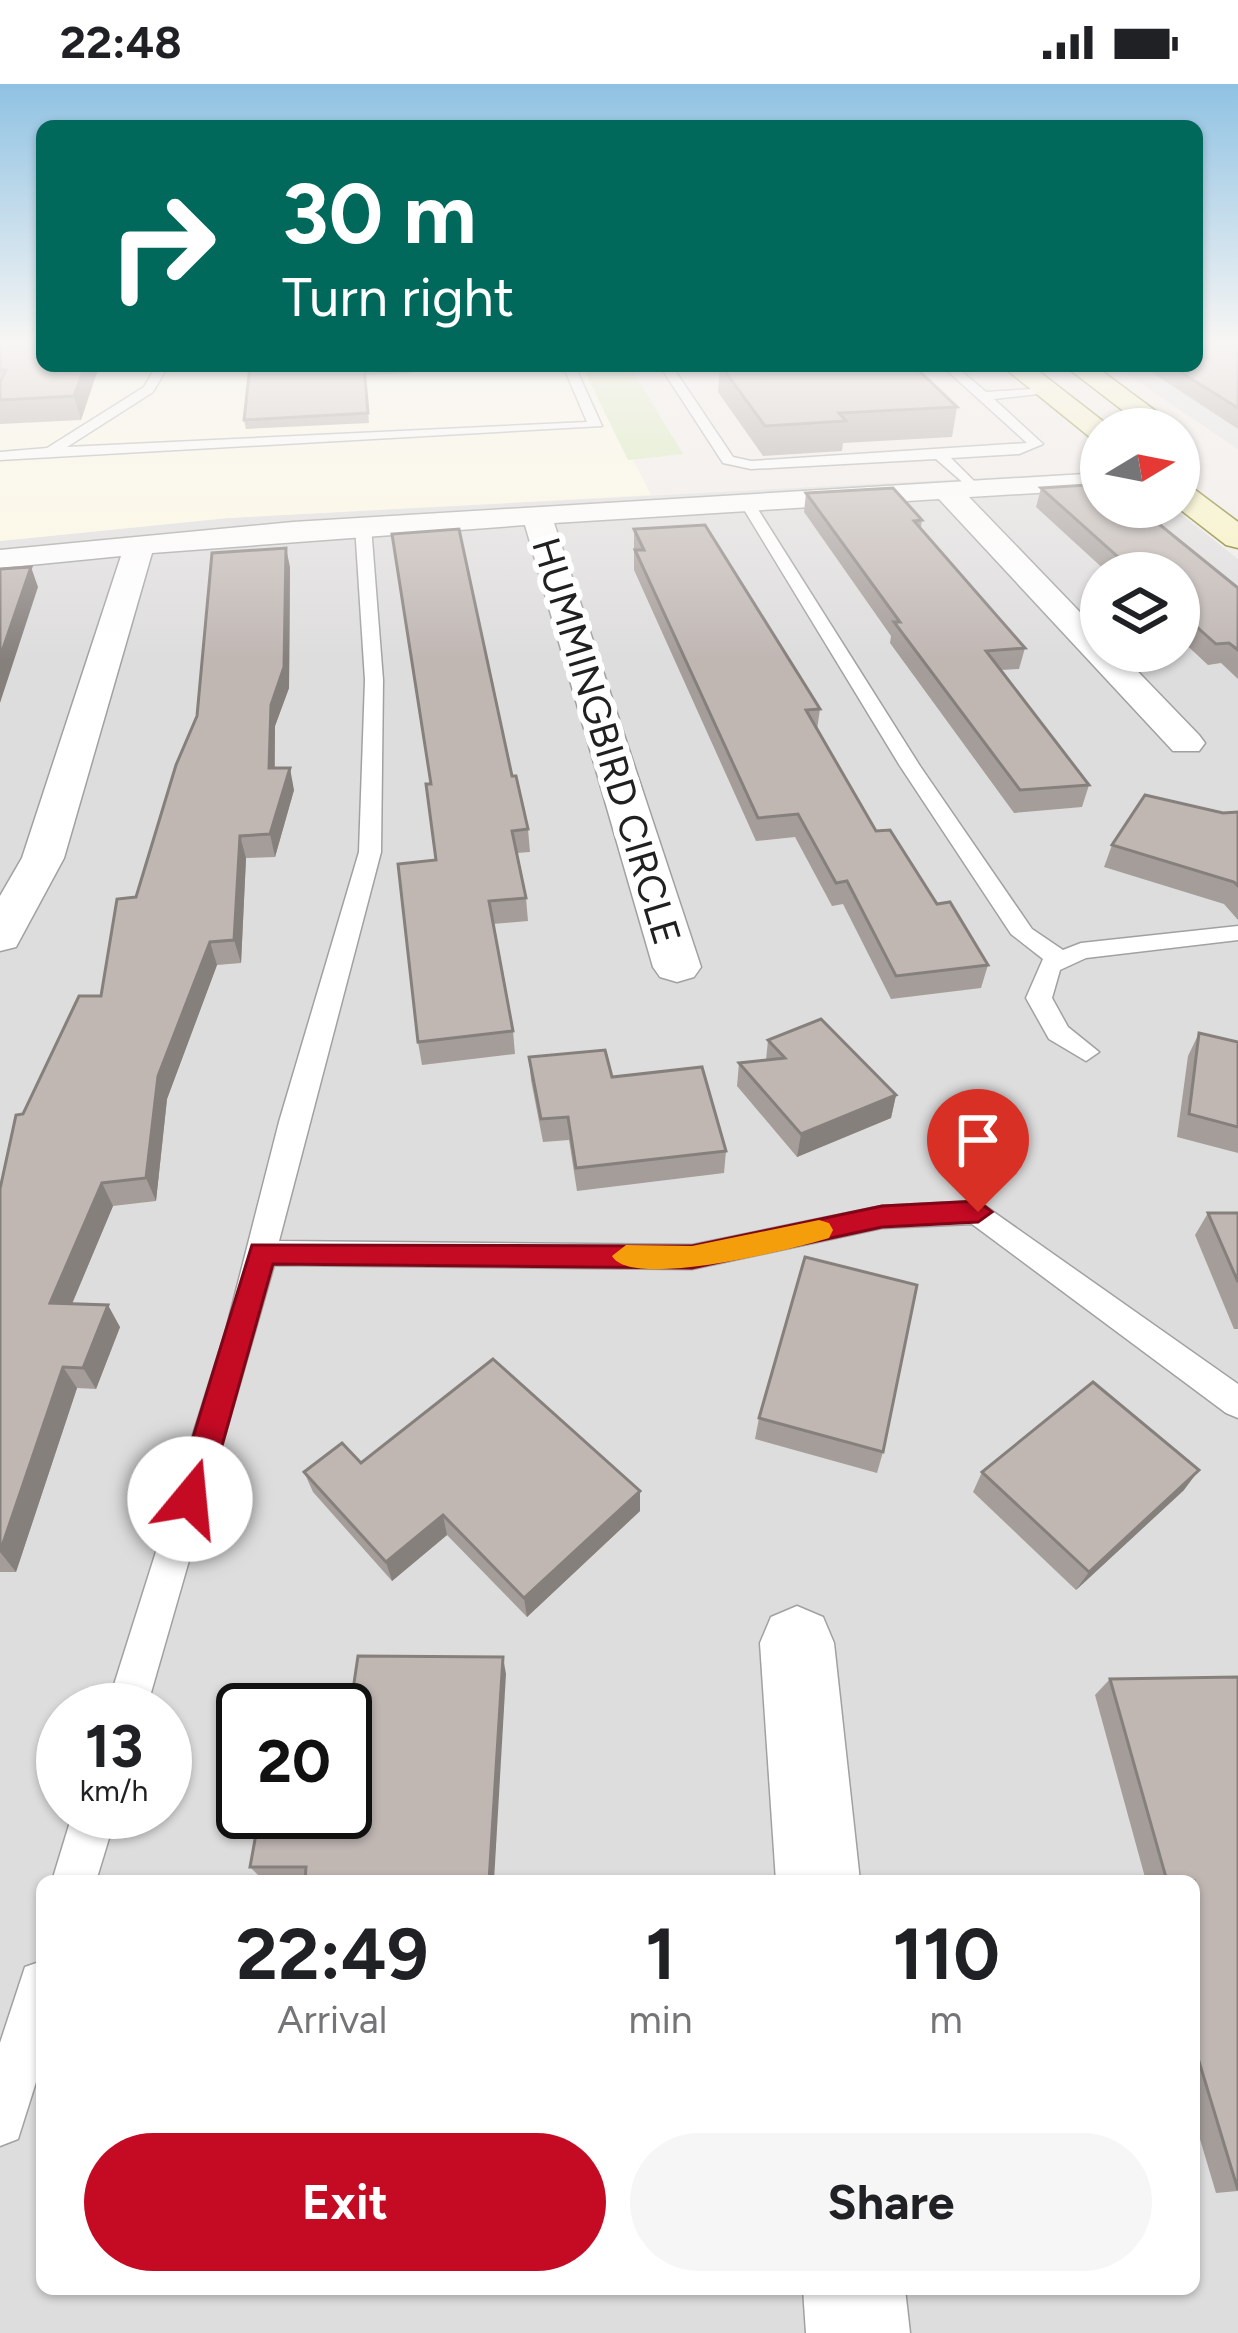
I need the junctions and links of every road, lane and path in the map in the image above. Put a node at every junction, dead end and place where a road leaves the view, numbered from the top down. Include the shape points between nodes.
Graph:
1 (53, 450) edge
2 (93, 450) edge
3 (721, 450) edge
4 (1007, 450) edge
5 (50, 452) junction
6 (939, 455) junction
7 (0, 456) edge
8 (1080, 483) edge
9 (961, 490) junction
10 (747, 503) junction
11 (1200, 509) edge
12 (537, 515) junction
13 (363, 526) junction
14 (1238, 538) edge
15 (140, 544) junction
16 (0, 559) edge
17 (1186, 743) dead end
18 (1238, 933) edge
19 (0, 937) edge
20 (1060, 960) junction
21 (677, 967) dead end
22 (1086, 1052) dead end
23 (262, 1253) junction
24 (1238, 1403) edge
25 (796, 1643) dead end
26 (134, 1683) edge
27 (86, 1839) edge
28 (76, 1875) edge
29 (817, 1875) edge
30 (36, 2004) edge
31 (0, 2121) edge
32 (855, 2295) edge
33 (858, 2333) edge

1 - 5 lane
2 - 5 lane
3 - 6 lane via 751,465
4 - 6 lane
5 - 7 lane
6 - 9 lane
8 - 9 street
9 - 10 street
9 - 17 street
10 - 12 street
10 - 20 lane via 1023,934
11 - 14 main road
12 - 13 street
12 - 21 street, HUMMINGBIRD CIRCLE
13 - 15 street
13 - 23 lane via 374,680 370,852
15 - 16 street
15 - 19 street via 43,858
18 - 20 lane
20 - 22 lane via 1048,966 1039,998 1058,1034
23 - 24 lane via 692,1257 882,1217 978,1212
23 - 26 lane
25 - 29 street
27 - 28 lane
30 - 31 lane
32 - 33 street

